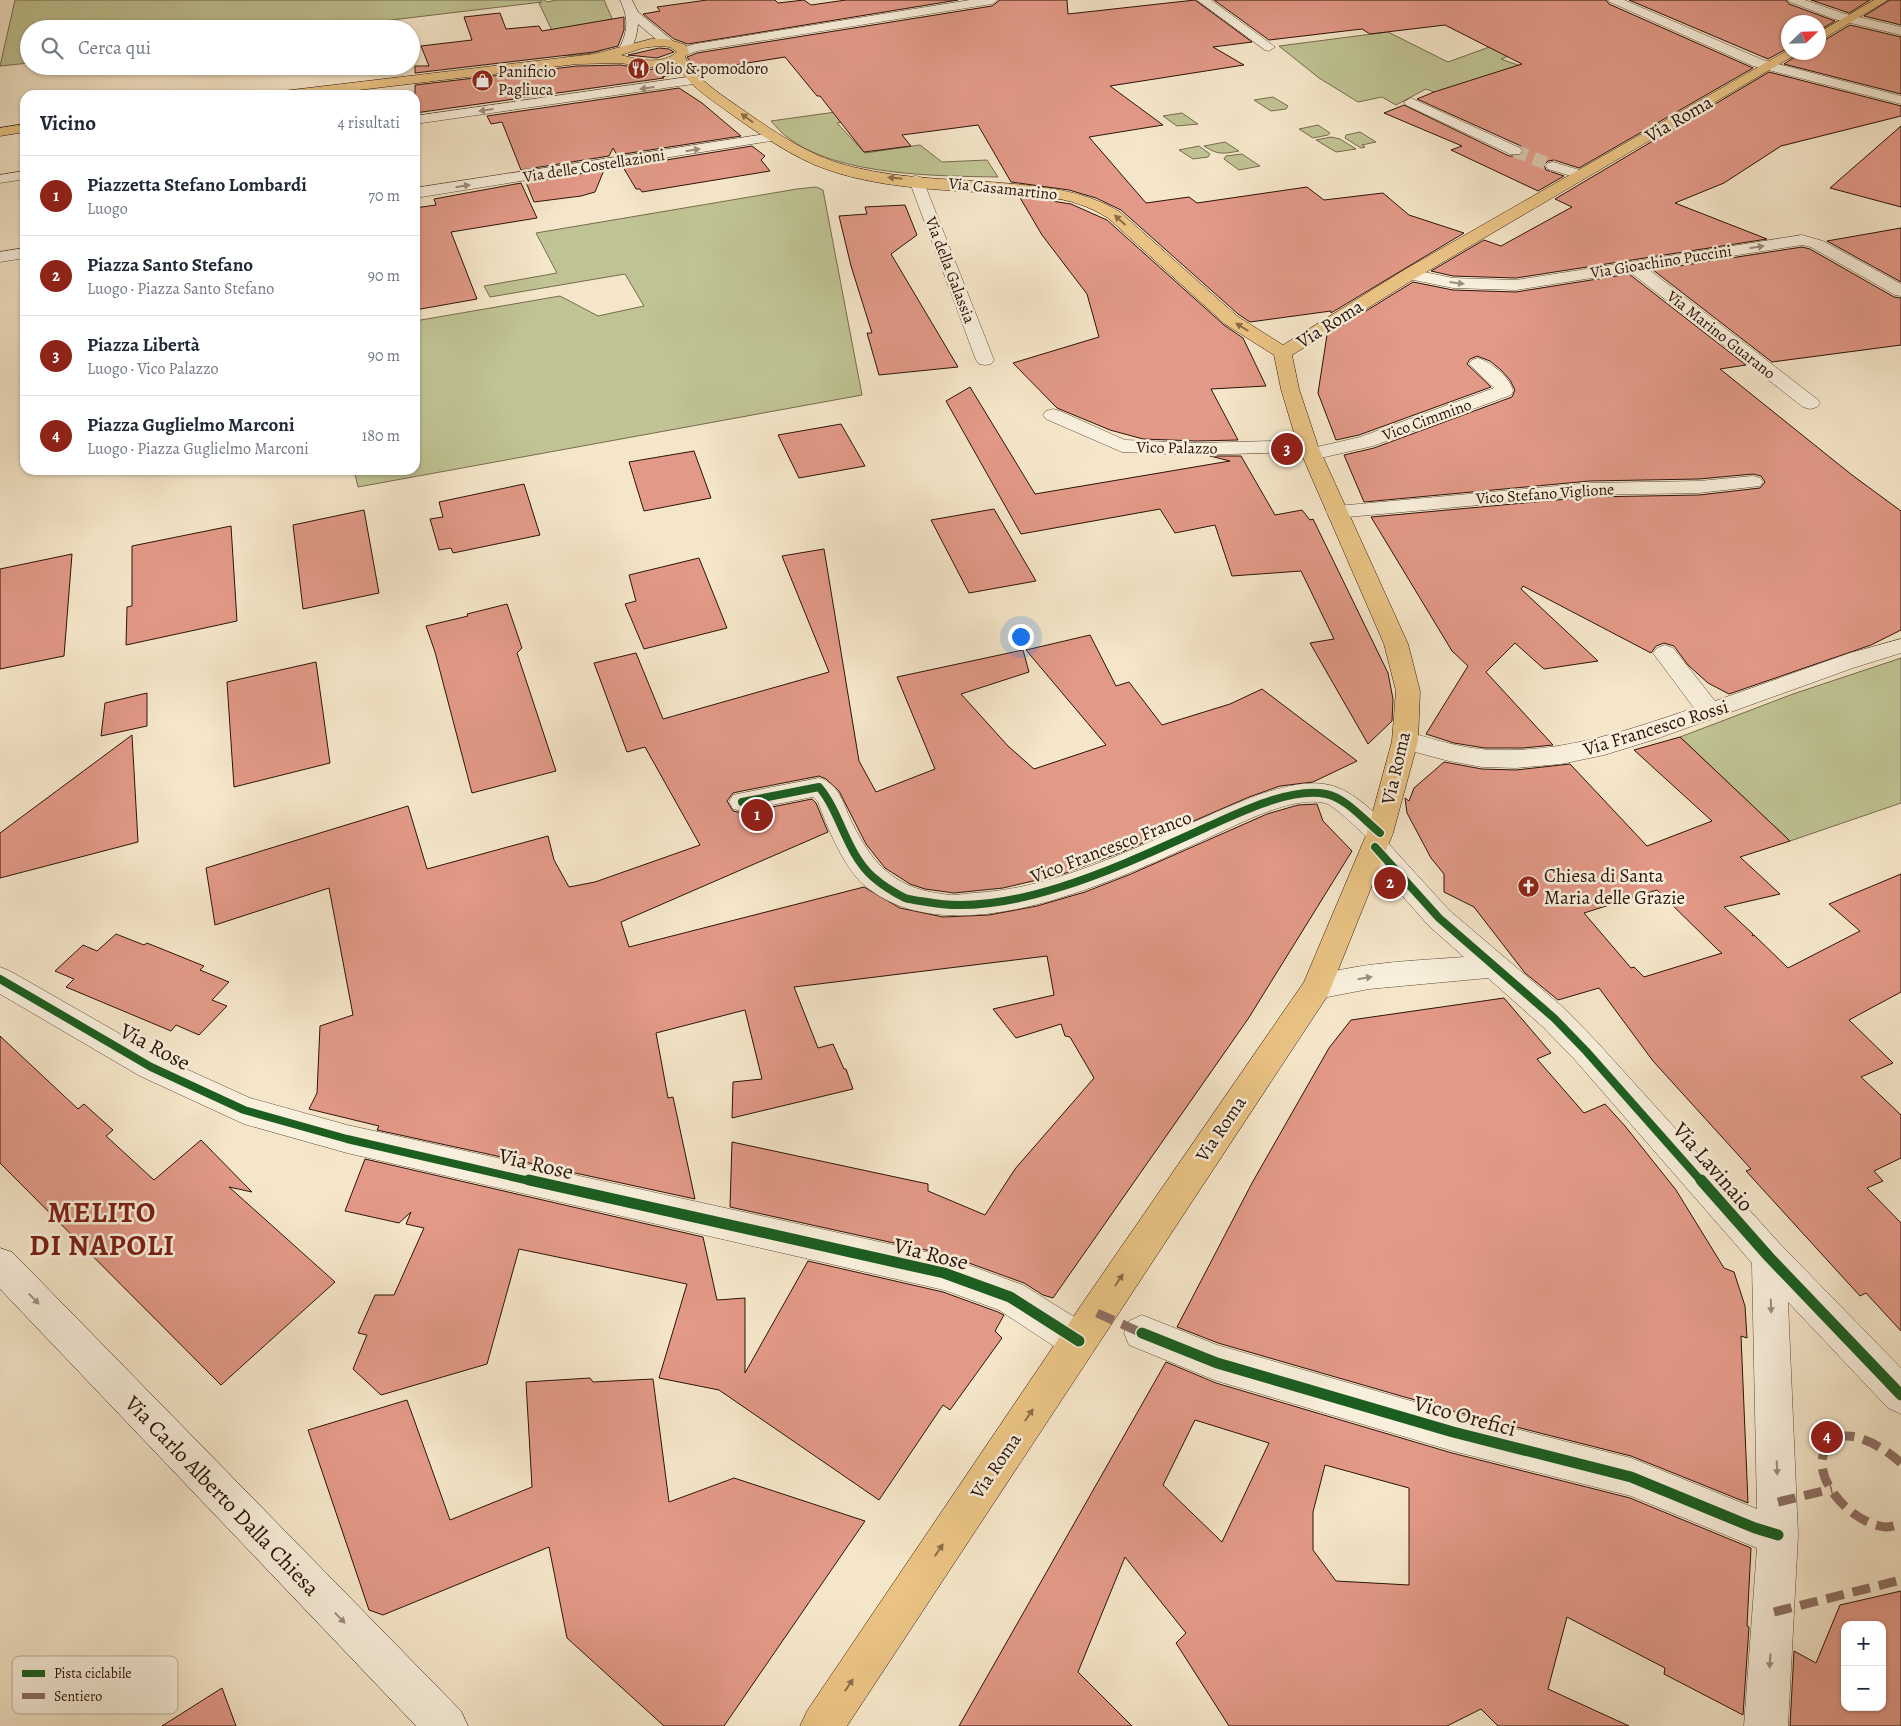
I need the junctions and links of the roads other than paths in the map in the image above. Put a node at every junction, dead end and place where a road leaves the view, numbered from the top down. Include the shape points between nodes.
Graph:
1 (626, 0) edge
2 (992, 0) edge
3 (1203, 0) edge
4 (1614, 0) edge
5 (1794, 0) edge
6 (1882, 0) edge
7 (634, 14) junction
8 (1849, 19) junction
9 (1901, 31) edge
10 (1826, 33) edge
11 (1270, 47) dead end
12 (678, 51) junction
13 (623, 53) junction
14 (1781, 60) edge
15 (1770, 67) junction
16 (695, 80) junction
17 (325, 90) edge
18 (1901, 100) edge
19 (1411, 102) dead end
20 (420, 119) edge
21 (20, 129) edge
22 (0, 132) edge
23 (772, 137) junction
24 (1516, 151) tunnel mouth
25 (1553, 166) tunnel mouth
26 (1581, 175) junction
27 (20, 176) edge
28 (0, 179) edge
29 (916, 180) junction
30 (420, 192) edge
31 (20, 254) edge
32 (0, 257) edge
33 (1633, 266) junction
34 (1410, 274) junction
35 (1901, 291) edge
36 (1283, 353) junction
37 (985, 360) dead end
38 (1478, 364) dead end
39 (1810, 403) dead end
40 (1052, 415) dead end
41 (1310, 450) junction
42 (1753, 482) dead end
43 (1338, 512) junction
44 (1901, 646) edge
45 (1665, 653) dead end
46 (1710, 712) junction
47 (1405, 741) junction
48 (742, 802) dead end
49 (1378, 840) junction
50 (1496, 966) junction
51 (0, 979) edge
52 (1317, 987) junction
53 (1769, 1257) junction
54 (0, 1264) edge
55 (1142, 1333) dead end
56 (1079, 1340) junction
57 (1901, 1395) edge
58 (1778, 1535) junction
59 (446, 1726) edge
60 (822, 1726) edge
61 (1766, 1726) edge

1 - 7 street
2 - 12 street
3 - 11 street
4 - 15 street
5 - 8 street
6 - 8 main road
7 - 12 street
7 - 13 street via 631,37
8 - 9 street
8 - 10 main road
12 - 13 main road via 645,43
12 - 13 main road via 636,63
12 - 16 main road, Via Casamartino
13 - 17 main road
14 - 15 main road, Via Roma
15 - 18 street
15 - 26 main road, Via Roma
16 -> 20 street
23 -> 16 main road, Via Casamartino
19 - 24 street
21 - 22 main road
29 -> 23 main road, Via Casamartino via 854,173 833,167 810,159
30 -> 23 street, Via delle Costellazioni
25 - 26 street
26 - 34 main road, Via Roma
27 - 28 street
36 -> 29 main road, Via Casamartino via 1231,320 1098,204 1054,193
29 - 37 street, Via della Galassia
31 - 32 street
34 -> 33 street, Via Gioachino Puccini via 1453,283 1516,285
33 -> 35 street, Via Gioachino Puccini via 1807,240
33 - 39 street, Via Marino Guarano
34 - 36 main road, Via Roma
36 - 41 main road, Via Roma via 1290,389
38 - 41 street, Vico Cimmino via 1503,385 1504,391 1366,442
40 - 41 street, Vico Palazzo via 1122,446
41 - 43 main road, Via Roma
42 - 43 street, Vico Stefano Viglione via 1699,488 1590,489
43 - 47 main road, Via Roma via 1396,644 1408,691
44 - 46 street, Via Francesco Rossi via 1860,657
45 - 46 street
46 - 47 street, Via Francesco Rossi via 1594,749 1538,758 1495,760 1456,755
47 - 49 main road, Via Roma
48 - 49 street, Vico Francesco Franco via 818,787 829,798 855,852 874,878 902,897 941,906 988,905 1033,895 1089,876 1243,812 1307,792 1329,793 1337,797
49 - 50 street, Vico Francesco Franco via 1439,918
49 - 52 main road, Via Roma
52 -> 50 street via 1368,977
50 - 53 street, Via Lavinaio via 1586,1051
51 - 56 street, Via Rose via 151,1067 244,1110 357,1141 944,1273 1010,1297
56 -> 52 main road, Via Roma
53 - 57 street, Via Lavinaio
53 -> 58 street
54 -> 59 street, Via Carlo Alberto Dalla Chiesa
55 - 58 street, Vico Orefici via 1217,1363 1453,1432 1630,1477
60 -> 56 main road, Via Roma
58 -> 61 street

